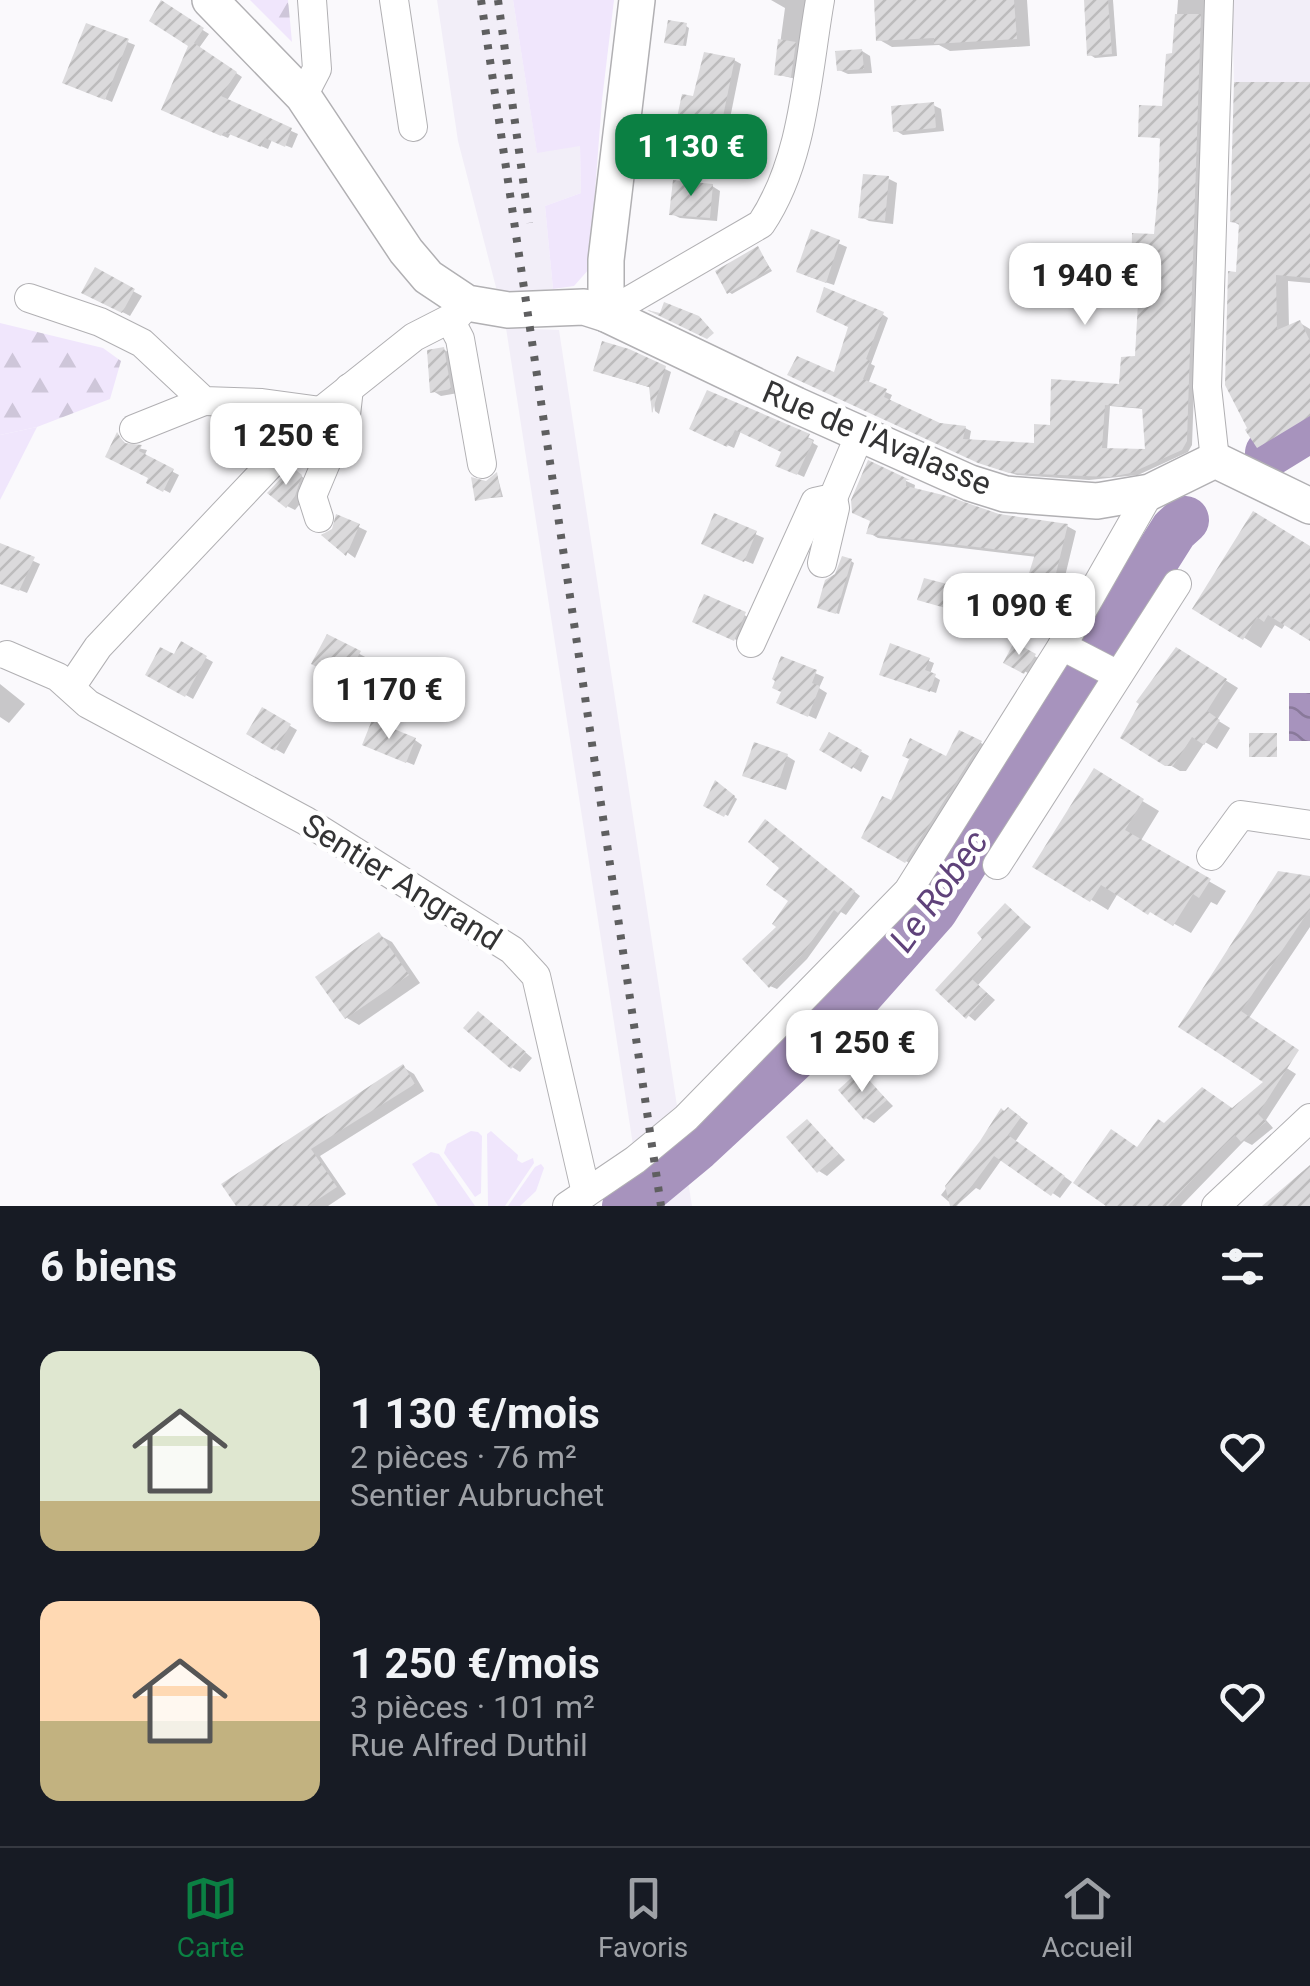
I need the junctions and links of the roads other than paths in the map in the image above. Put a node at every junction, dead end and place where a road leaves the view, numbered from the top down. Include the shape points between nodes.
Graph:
1 (210, 0) edge
2 (312, 0) edge
3 (394, 0) edge
4 (636, 0) edge
5 (820, 0) edge
6 (1219, 0) edge
7 (303, 96) junction
8 (413, 127) dead end
9 (29, 298) dead end
10 (458, 312) junction
11 (606, 314) junction
12 (349, 388) junction
13 (204, 401) junction
14 (320, 411) junction
15 (134, 429) dead end
16 (860, 434) junction
17 (1215, 460) junction
18 (482, 464) dead end
19 (1150, 492) junction
20 (833, 498) junction
21 (1310, 506) edge
22 (318, 518) dead end
23 (822, 563) dead end
24 (1177, 584) dead end
25 (752, 643) dead end
26 (7, 655) dead end
27 (1090, 660) junction
28 (71, 686) junction
29 (1310, 825) edge
30 (1211, 856) dead end
31 (997, 865) dead end
32 (1310, 1118) edge
33 (577, 1199) edge
34 (1216, 1206) edge

1 - 7 main road
2 - 7 street via 317,69
3 - 8 street
4 - 11 main road
5 - 11 street via 794,152 761,224
6 - 17 street via 1207,388
7 - 10 main road via 406,250
9 - 13 street via 142,343
10 - 11 main road, Rue de l'Avalasse via 584,306
10 - 12 street
10 - 18 street
11 - 16 main road, Rue de l'Avalasse
12 - 14 street
12 - 22 street via 346,414 312,496
13 - 14 street
13 - 15 street
14 - 28 street via 98,646
16 - 19 main road, Rue de l'Avalasse via 1006,494 1097,501
16 - 20 street
17 - 19 main road, Rue de l'Avalasse
17 - 21 main road
19 - 27 street
20 - 23 street
20 - 25 street via 815,502
24 - 27 street
26 - 28 street, Sentier Angrand
27 - 31 street
27 - 33 street via 908,891 686,1118
28 - 33 street, Sentier Angrand via 88,704 306,820 512,950 536,976
29 - 30 street via 1241,815
32 - 34 street

